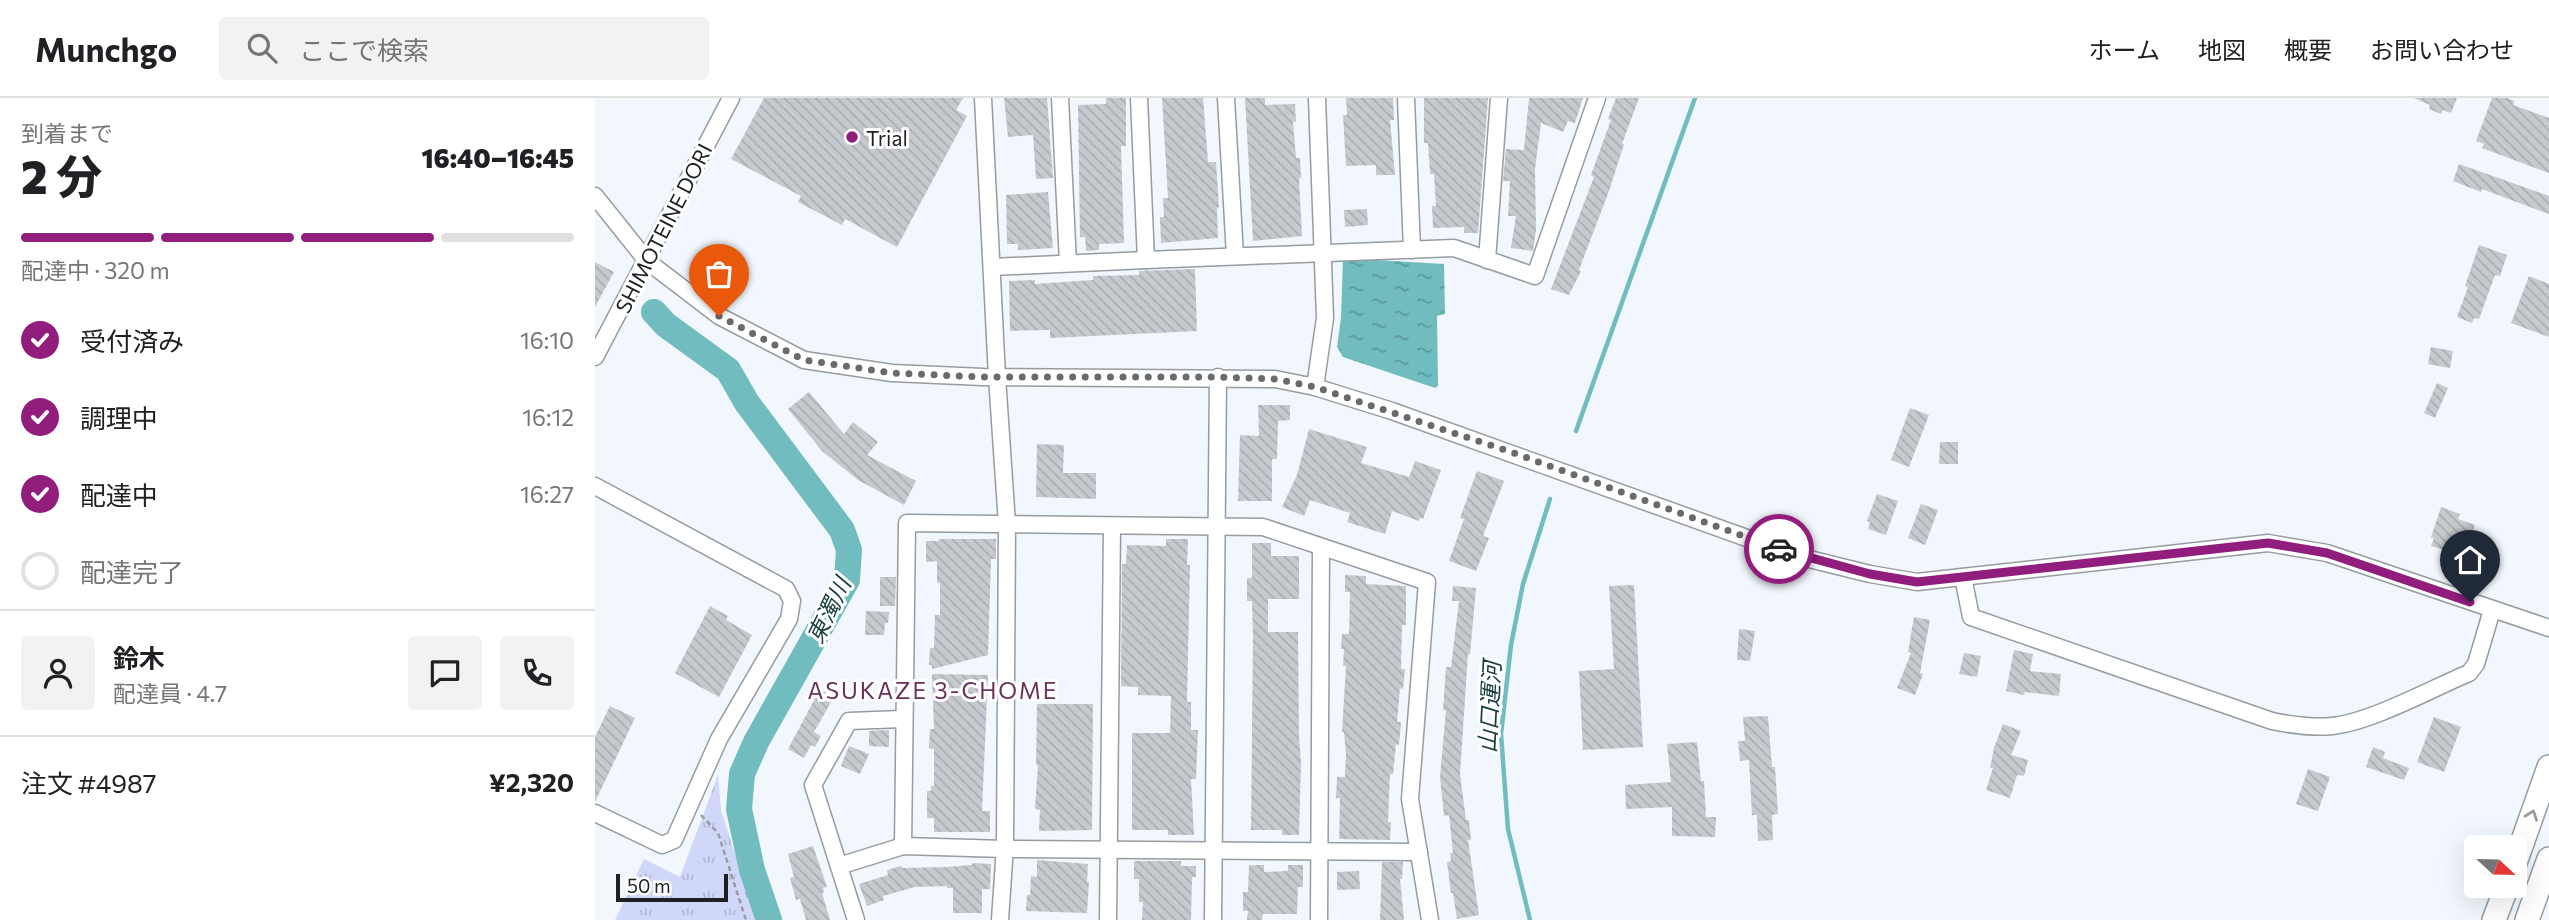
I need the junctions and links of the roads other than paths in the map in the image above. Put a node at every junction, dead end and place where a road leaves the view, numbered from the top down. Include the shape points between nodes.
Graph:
1 (731, 98) edge
2 (983, 98) edge
3 (1060, 98) edge
4 (1139, 98) edge
5 (1226, 98) edge
6 (1317, 98) edge
7 (1406, 98) edge
8 (1499, 98) edge
9 (1597, 98) edge
10 (595, 196) edge
11 (1412, 250) junction
12 (1325, 253) junction
13 (1235, 256) junction
14 (1146, 260) junction
15 (1487, 260) junction
16 (647, 261) junction
17 (1068, 263) junction
18 (992, 267) junction
19 (595, 357) edge
20 (997, 377) junction
21 (1218, 377) junction
22 (1315, 387) junction
23 (595, 486) edge
24 (1007, 524) junction
25 (1112, 526) junction
26 (1216, 528) junction
27 (1321, 547) junction
28 (1963, 577) junction
29 (2492, 610) junction
30 (2549, 628) edge
31 (903, 719) junction
32 (2549, 767) edge
33 (595, 813) edge
34 (2525, 835) edge
35 (903, 845) junction
36 (1005, 849) junction
37 (1109, 849) junction
38 (1213, 850) junction
39 (1320, 850) junction
40 (1419, 852) junction
41 (2549, 859) edge
42 (839, 866) junction
43 (2502, 898) edge
44 (856, 920) edge
45 (1000, 920) edge
46 (1108, 920) edge
47 (1213, 920) edge
48 (1319, 920) edge
49 (1430, 920) edge
50 (2494, 920) edge
51 (2528, 920) edge

1 - 16 street, SHIMOTEINE DORI
2 - 18 street
3 - 17 street
4 - 14 street
5 - 13 street
6 - 12 street
7 - 11 street
8 - 15 street
9 - 15 street via 1535,276
10 - 16 street
11 - 12 street
11 - 15 street via 1454,248
12 - 13 street
12 - 22 street via 1325,318
13 - 14 street
14 - 17 street
16 - 19 street, SHIMOTEINE DORI
16 - 20 street via 719,316 804,360 892,373
17 - 18 street
18 - 20 street
20 - 21 street
20 - 24 street
21 - 22 street via 1275,379
21 - 26 street
22 - 28 street via 1797,556 1917,582
23 - 33 street via 786,589 792,601 789,619 719,739 674,840 662,845
24 - 25 street
24 - 31 street via 907,523
24 - 36 street
25 - 26 street
25 - 37 street
26 - 27 street via 1263,527
26 - 38 street
27 - 39 street
27 - 40 street via 1427,582 1410,799
28 - 29 street via 2268,543 2327,553
28 - 29 street via 1971,617 2295,725 2355,722 2469,673
29 - 30 street
31 - 35 street
31 - 42 street via 849,721 813,785
34 -> 32 highway
35 - 36 street
35 - 42 street
36 - 37 street
36 - 45 street
37 - 38 street
37 - 46 street
38 - 39 street
38 - 47 street
39 - 40 street
39 - 48 street
40 - 49 street
41 - 51 highway
42 - 44 street
43 - 50 highway

